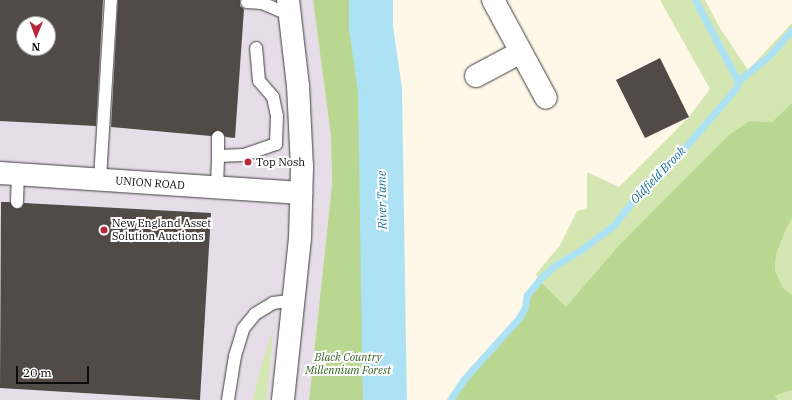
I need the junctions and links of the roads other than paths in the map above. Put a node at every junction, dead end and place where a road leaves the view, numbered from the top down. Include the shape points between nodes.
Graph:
1 (111, 0) edge
2 (494, 0) edge
3 (247, 2) dead end
4 (262, 2) edge
5 (289, 8) edge
6 (256, 48) dead end
7 (521, 52) junction
8 (476, 76) dead end
9 (546, 98) dead end
10 (218, 136) dead end
11 (218, 156) junction
12 (9, 174) edge
13 (100, 179) junction
14 (217, 187) junction
15 (301, 193) junction
16 (17, 202) dead end
17 (294, 300) junction
18 (228, 400) edge
19 (283, 400) edge

1 - 13 lane
2 - 7 street
3 - 4 lane
4 - 5 lane
5 - 15 street via 298,86
6 - 11 lane via 259,81 273,97 276,144 244,154
7 - 8 street
7 - 9 street
10 - 11 lane
11 - 14 lane
12 - 13 street, UNION ROAD
12 - 16 lane
13 - 14 street, UNION ROAD
14 - 15 street, UNION ROAD
15 - 17 street via 300,239
17 - 18 lane via 273,303 255,314 243,329 235,356
17 - 19 street

